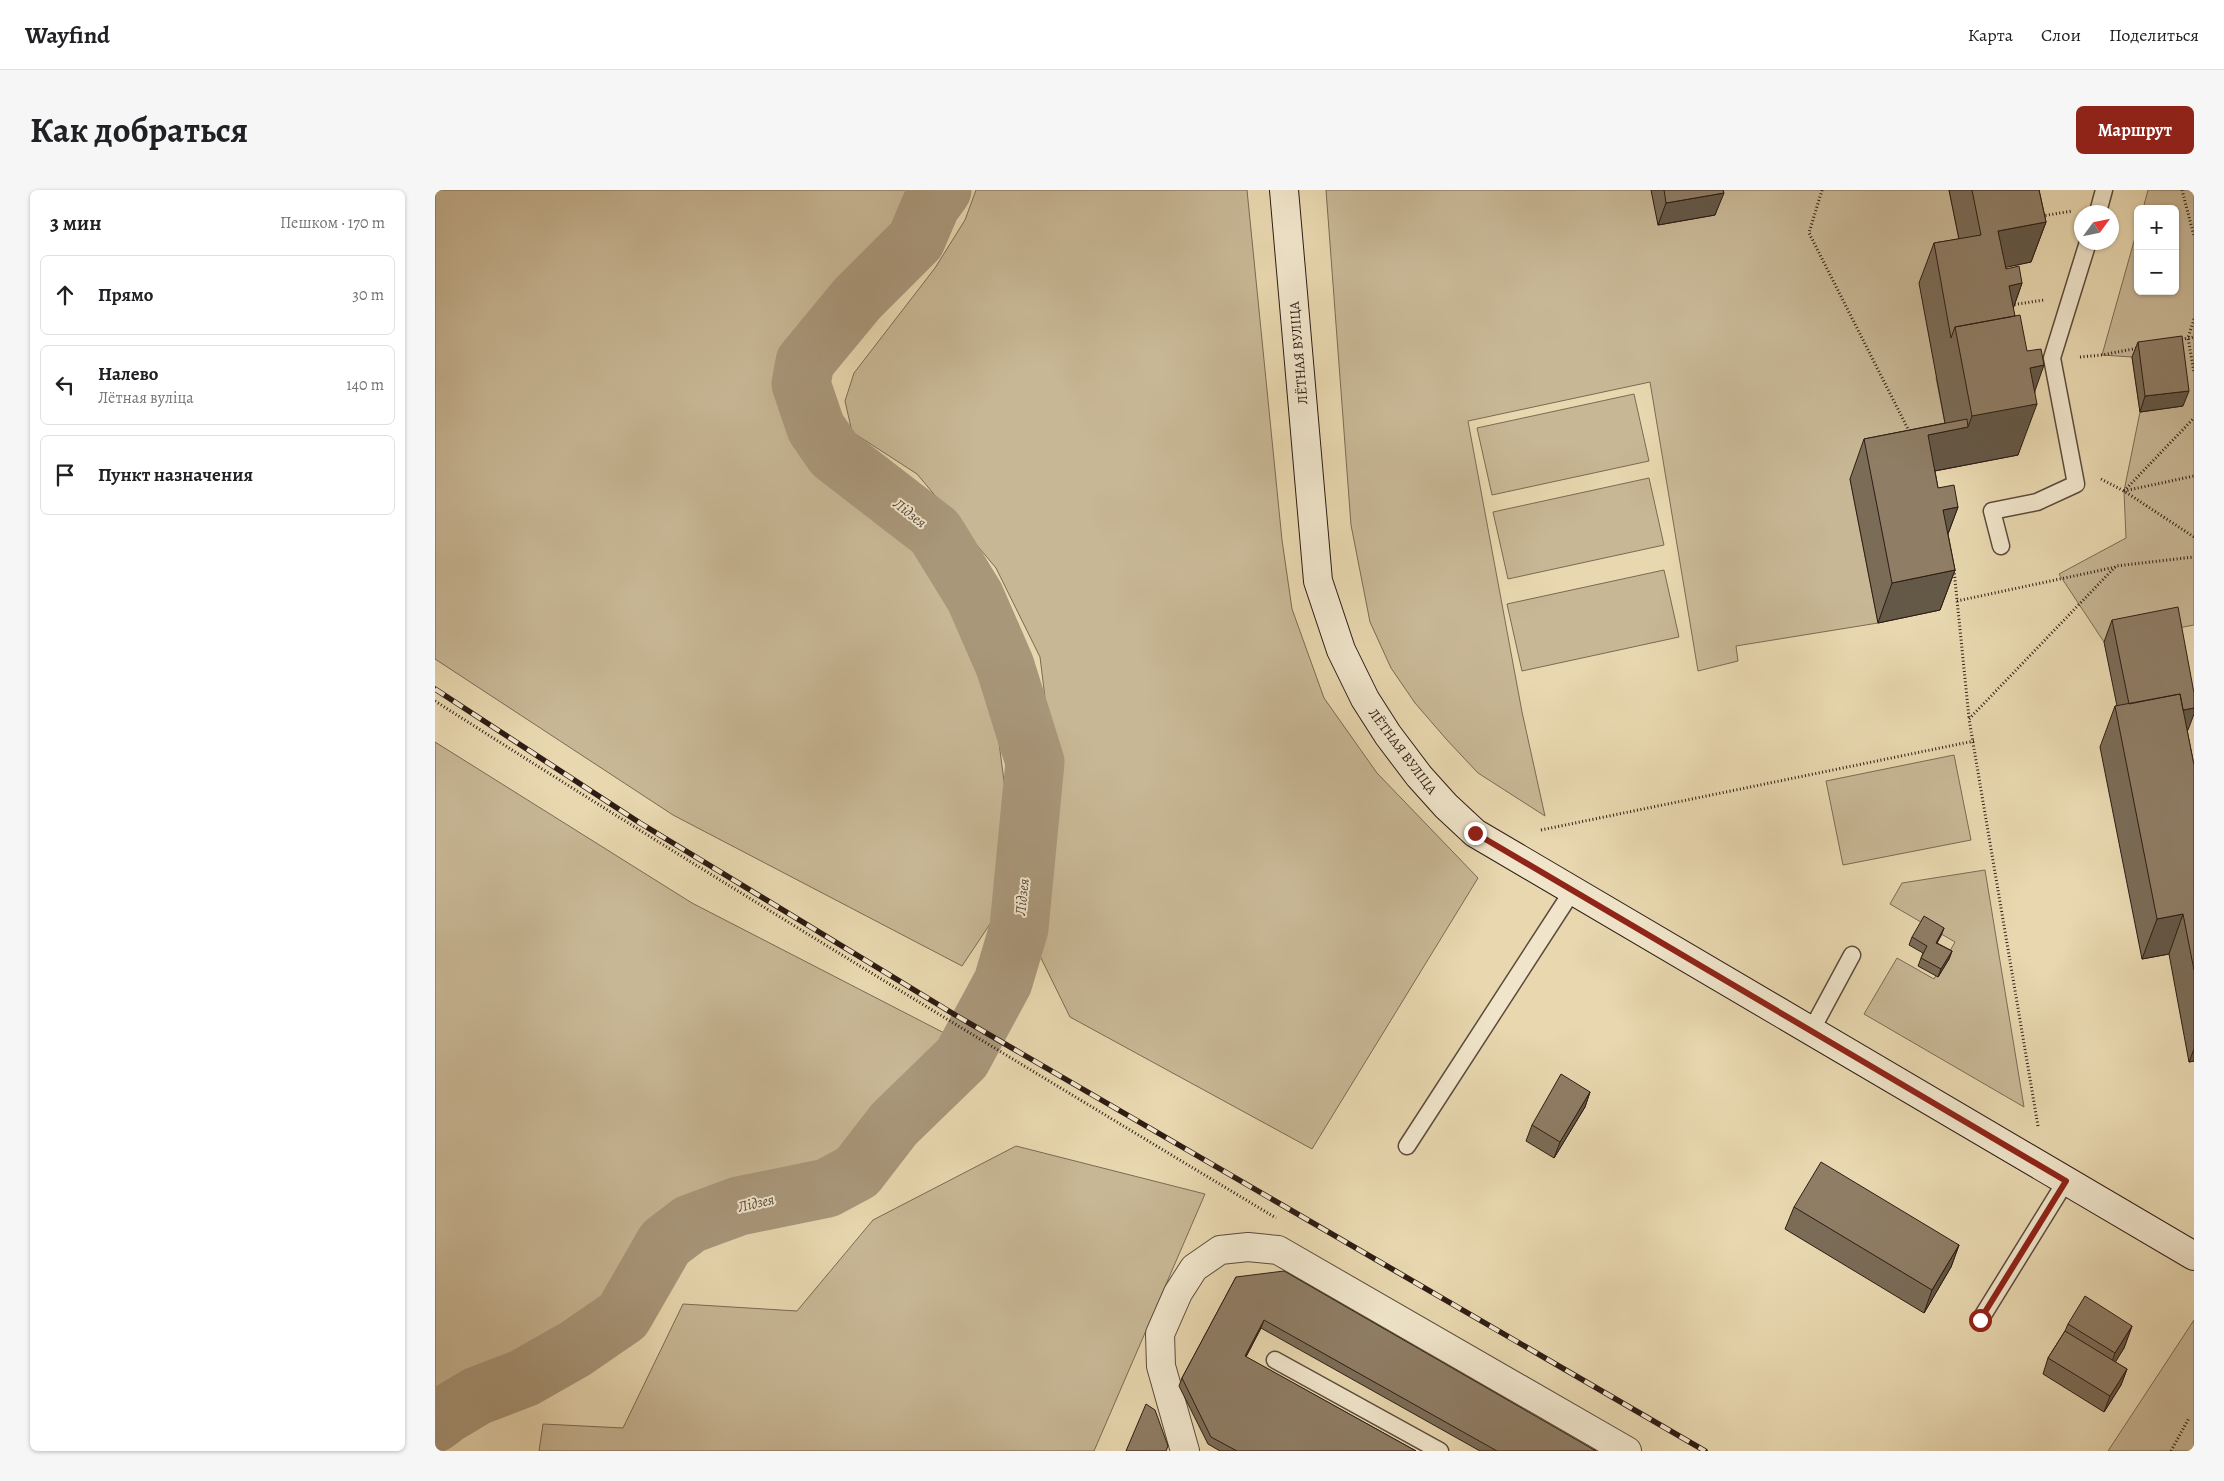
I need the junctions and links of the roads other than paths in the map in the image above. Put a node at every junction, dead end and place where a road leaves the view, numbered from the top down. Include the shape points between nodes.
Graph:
1 (1284, 190) edge
2 (2104, 190) edge
3 (2100, 205) edge
4 (2086, 250) edge
5 (2001, 546) dead end
6 (1573, 890) junction
7 (1852, 955) dead end
8 (1811, 1030) junction
9 (1407, 1146) dead end
10 (2066, 1181) junction
11 (2194, 1256) edge
12 (1980, 1320) dead end
13 (1275, 1360) dead end
14 (1185, 1451) edge
15 (1440, 1451) edge
16 (1627, 1451) edge

1 - 6 street, ЛЁТНАЯ ВУЛІЦА via 1319,581 1341,650 1387,735 1446,806 1475,833
2 - 3 lane
4 - 5 lane via 2052,358 2075,484 2037,502 1992,511
6 - 8 street, ЛЁТНАЯ ВУЛІЦА
6 - 9 lane
7 - 8 lane
8 - 10 street, ЛЁТНАЯ ВУЛІЦА
10 - 11 street, ЛЁТНАЯ ВУЛІЦА
10 - 12 lane
13 - 15 lane
14 - 16 street via 1161,1366 1160,1334 1178,1293 1194,1268 1220,1250 1248,1247 1278,1250

